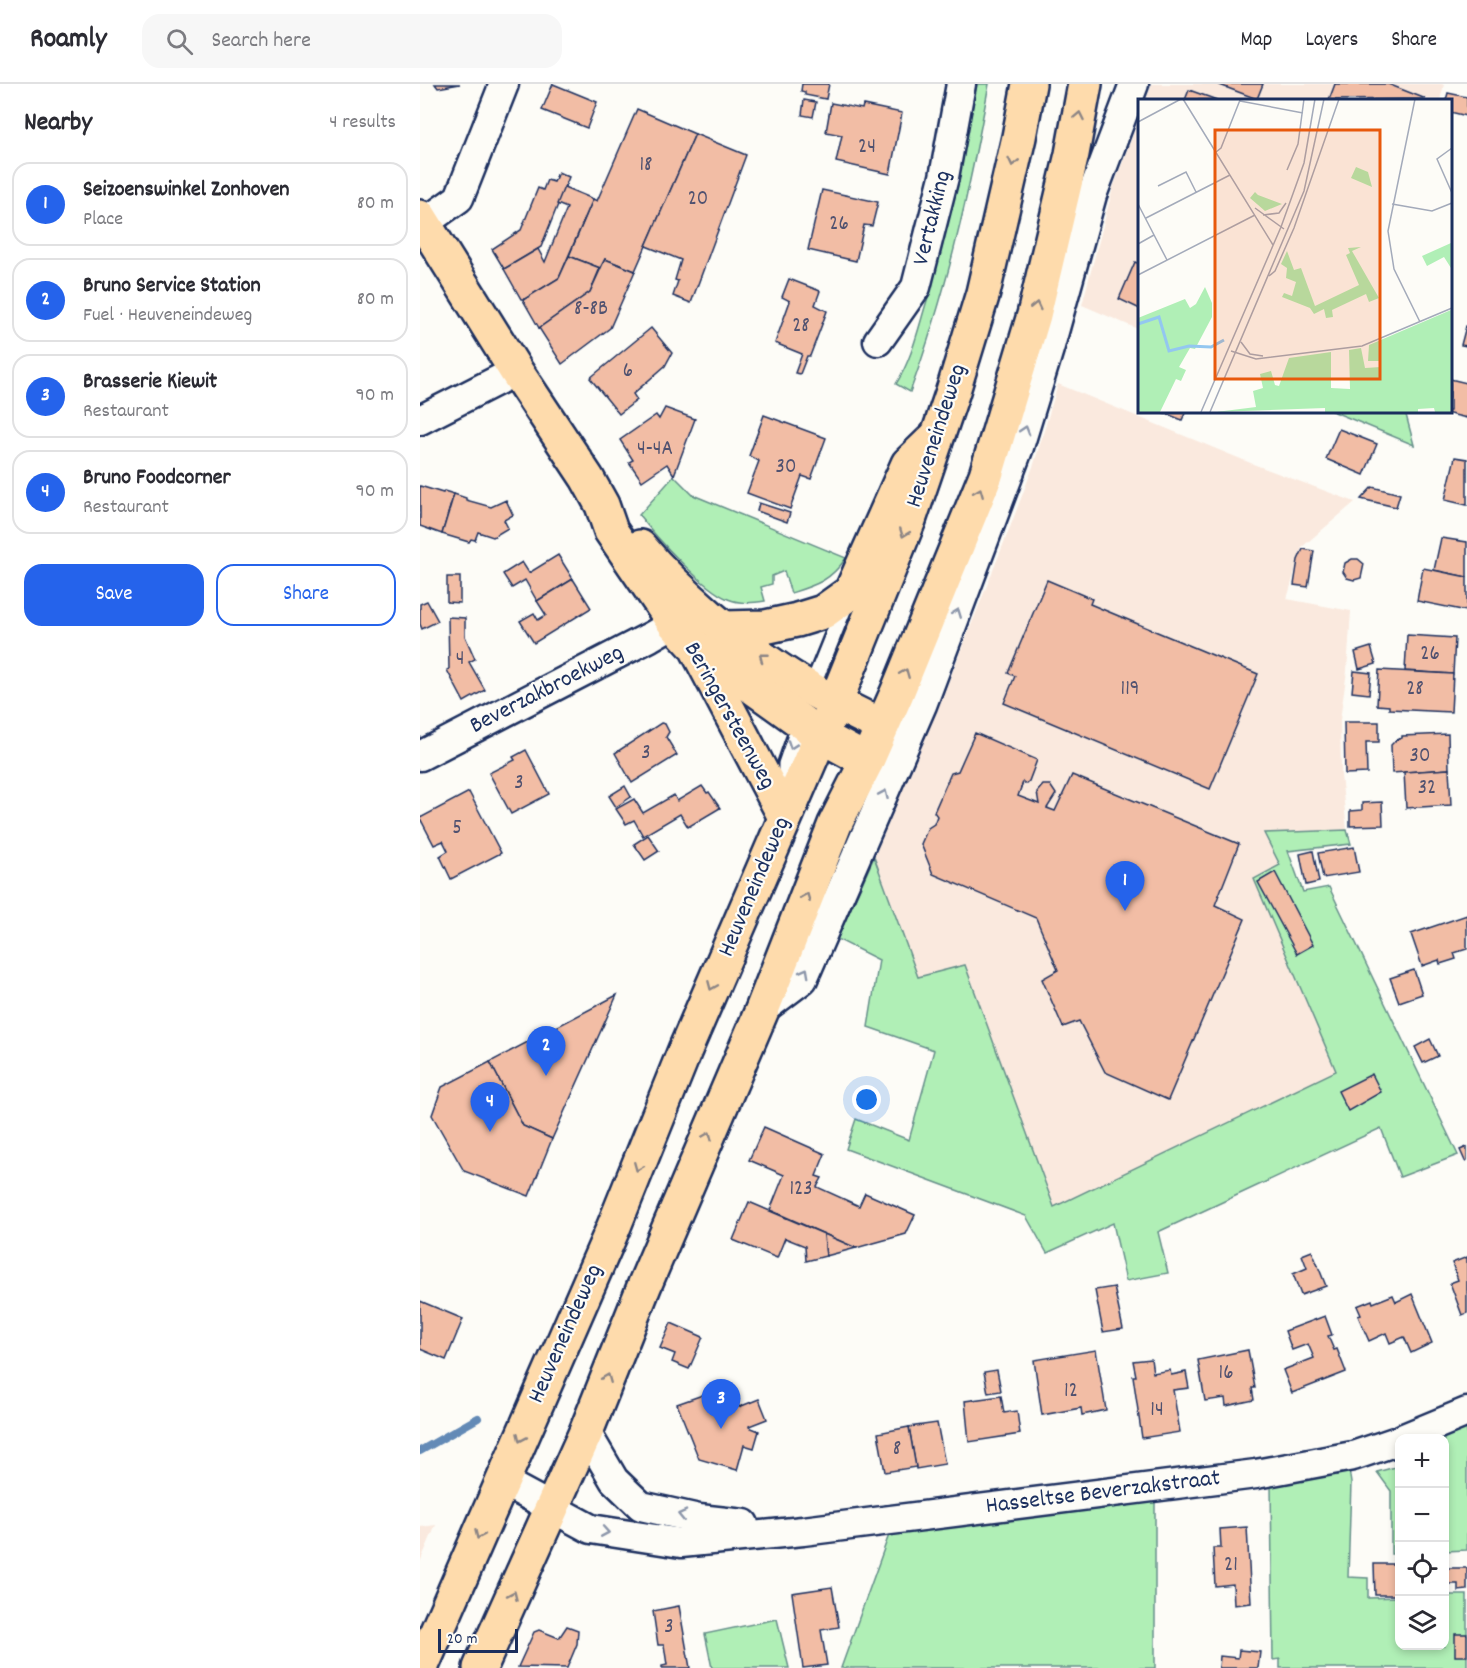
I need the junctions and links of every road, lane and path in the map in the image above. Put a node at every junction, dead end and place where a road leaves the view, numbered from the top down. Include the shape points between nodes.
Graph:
1 (504, 84) edge
2 (961, 84) edge
3 (1029, 84) edge
4 (1085, 84) edge
5 (1134, 84) edge
6 (422, 220) edge
7 (878, 341) dead end
8 (516, 371) junction
9 (420, 420) edge
10 (936, 437) junction
11 (602, 505) junction
12 (851, 592) junction
13 (725, 628) junction
14 (684, 634) junction
15 (823, 696) junction
16 (882, 726) junction
17 (811, 729) junction
18 (422, 751) edge
19 (867, 762) junction
20 (785, 817) junction
21 (762, 1010) junction
22 (1467, 1412) edge
23 (586, 1432) junction
24 (1414, 1434) edge
25 (1395, 1442) edge
26 (502, 1481) junction
27 (552, 1508) junction
28 (802, 1531) junction
29 (421, 1668) edge
30 (480, 1668) edge

1 - 6 street via 459,198
2 - 7 street, Vertakking via 944,177 916,287
3 -> 10 main road, Heuveneindeweg via 983,293
16 -> 4 main road, Heuveneindeweg via 986,475 1034,315
21 -> 5 street, Heuveneindeweg via 803,979 922,705 1020,447 1092,195
6 - 8 main road, Beringersteenweg
8 - 9 street
8 - 11 main road, Beringersteenweg
10 - 12 main road via 908,464
10 -> 15 main road, Heuveneindeweg via 909,520
11 - 13 main road, Beringersteenweg via 658,568
11 - 14 main road, Beringersteenweg via 610,531
12 - 13 main road via 823,612 797,620 765,627
12 - 15 lane
15 -> 13 main road, Beringersteenweg via 777,668
14 - 17 main road
14 - 18 street, Beverzakbroekweg via 650,637
14 - 20 main road, Beringersteenweg
15 - 16 main road, Beringersteenweg
15 - 17 main road, Heuveneindeweg
16 - 19 main road, Heuveneindeweg
17 - 19 main road
17 -> 20 main road, Heuveneindeweg
21 -> 19 main road, Heuveneindeweg via 835,824
20 -> 26 main road, Heuveneindeweg via 612,1231
23 -> 21 main road, Heuveneindeweg
22 - 24 street
23 - 27 main road, Heuveneindeweg
28 -> 23 street, Hasseltse Beverzakstraat via 699,1519 641,1506 614,1480
25 - 28 street, Hasseltse Beverzakstraat via 1353,1456 1256,1474
26 - 27 street, Hasseltse Beverzakstraat
26 -> 29 main road, Heuveneindeweg
27 -> 28 street, Hasseltse Beverzakstraat via 591,1529 681,1543
30 -> 27 main road, Heuveneindeweg

